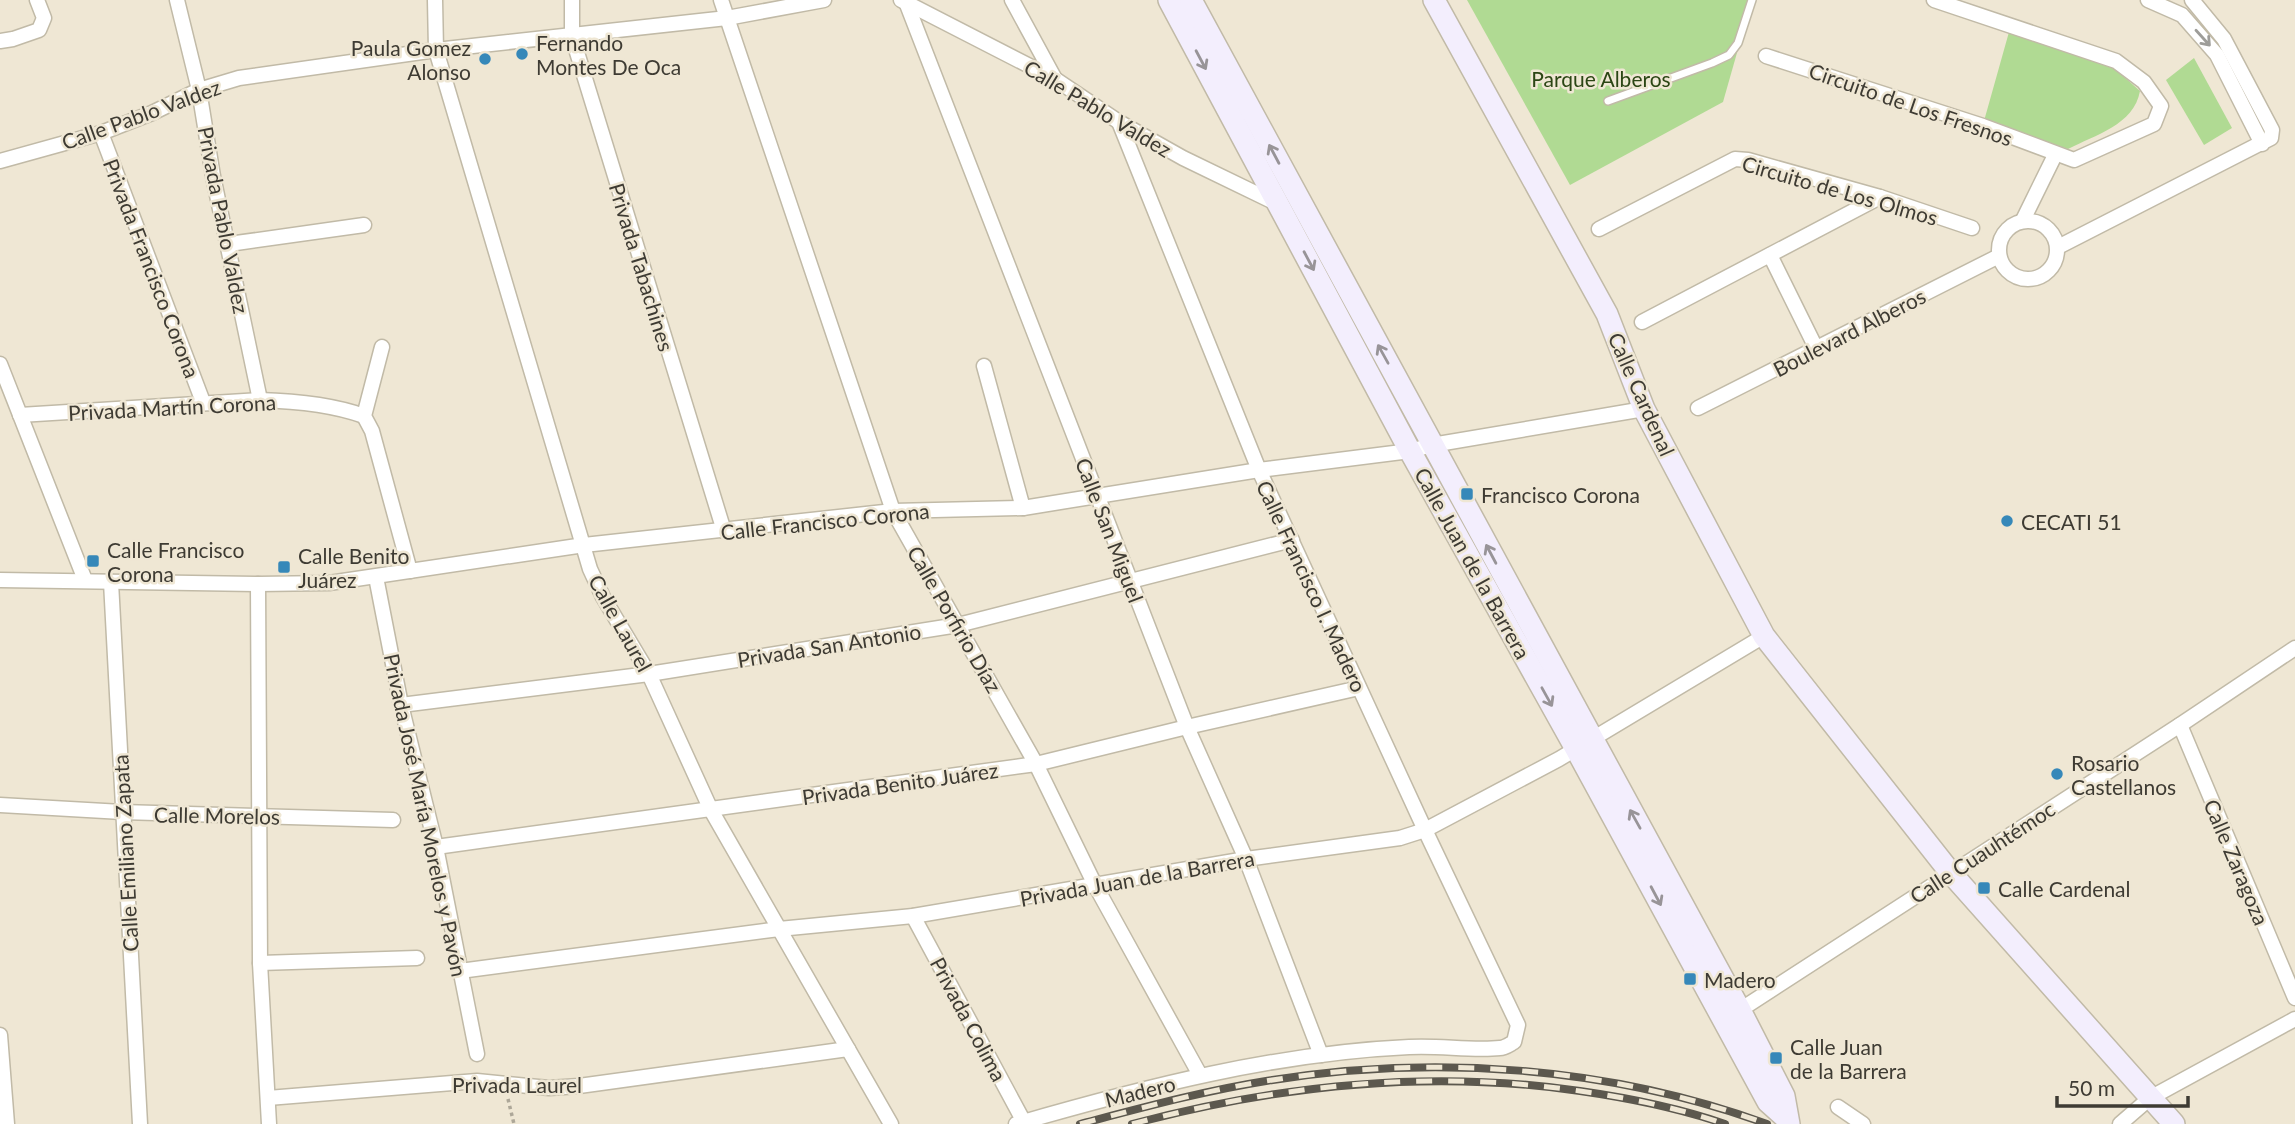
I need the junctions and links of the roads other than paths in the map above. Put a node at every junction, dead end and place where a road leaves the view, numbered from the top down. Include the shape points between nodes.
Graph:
1 (37, 0) edge
2 (177, 0) edge
3 (435, 0) edge
4 (572, 0) edge
5 (721, 0) edge
6 (824, 0) edge
7 (1012, 0) edge
8 (1169, 0) edge
9 (1191, 0) edge
10 (1434, 0) edge
11 (1752, 0) edge
12 (1934, 0) edge
13 (2148, 0) edge
14 (2191, 0) edge
15 (903, 1) edge
16 (2182, 15) junction
17 (727, 18) junction
18 (572, 36) junction
19 (0, 41) edge
20 (436, 50) junction
21 (1766, 56) dead end
22 (1055, 79) junction
23 (199, 90) junction
24 (1608, 101) dead end
25 (1119, 121) junction
26 (101, 133) junction
27 (2263, 144) junction
28 (2055, 155) junction
29 (0, 161) edge
30 (1880, 197) junction
31 (1288, 202) junction
32 (2024, 220) junction
33 (364, 225) dead end
34 (1972, 228) dead end
35 (1599, 229) dead end
36 (229, 244) junction
37 (2058, 247) junction
38 (1770, 255) junction
39 (1999, 256) junction
40 (1642, 322) dead end
41 (382, 347) dead end
42 (1816, 348) junction
43 (0, 364) edge
44 (984, 366) dead end
45 (260, 400) junction
46 (203, 402) junction
47 (1698, 408) dead end
48 (1644, 410) junction
49 (20, 415) junction
50 (364, 416) junction
51 (1432, 444) junction
52 (1410, 451) junction
53 (1259, 470) junction
54 (1097, 498) junction
55 (1023, 508) junction
56 (893, 511) junction
57 (724, 531) junction
58 (1292, 540) junction
59 (584, 545) junction
60 (410, 571) junction
61 (376, 577) junction
62 (0, 580) edge
63 (85, 580) junction
64 (111, 582) junction
65 (1130, 582) junction
66 (258, 584) junction
67 (958, 625) junction
68 (1764, 636) junction
69 (2295, 648) edge
70 (649, 674) junction
71 (1359, 688) junction
72 (401, 705) junction
73 (2180, 725) junction
74 (1187, 727) junction
75 (1584, 744) junction
76 (1036, 764) junction
77 (0, 805) edge
78 (711, 810) junction
79 (122, 812) junction
80 (260, 816) junction
81 (393, 820) dead end
82 (1425, 830) junction
83 (436, 847) junction
84 (1245, 859) junction
85 (1950, 872) junction
86 (1095, 885) junction
87 (913, 916) junction
88 (779, 929) junction
89 (417, 958) dead end
90 (260, 963) junction
91 (460, 971) junction
92 (2295, 998) edge
93 (1740, 1010) junction
94 (2295, 1019) edge
95 (0, 1035) edge
96 (1514, 1042) joint
97 (848, 1049) junction
98 (477, 1054) dead end
99 (1321, 1055) junction
100 (1200, 1076) junction
101 (268, 1098) junction
102 (2150, 1098) junction
103 (1838, 1107) dead end
104 (1788, 1121) edge
105 (1020, 1123) edge
106 (7, 1124) edge
107 (140, 1124) edge
108 (269, 1124) edge
109 (891, 1124) edge
110 (1863, 1124) edge
111 (2120, 1124) edge
112 (2174, 1124) edge

1 - 19 street via 44,19 39,30
2 - 23 street, Privada Pablo Valdez
3 - 20 street, Calle Laurel
4 - 18 street, Privada Tabachines
5 - 17 street, Calle Porfirio Díaz
6 - 17 street, Calle Pablo Valdez
7 - 22 street
8 -> 31 main road, Calle Juan de la Barrera
31 -> 9 main road, Calle Juan de la Barrera
10 - 48 main road, Calle Cardenal via 1607,314
11 - 24 lane via 1738,43 1729,55
12 - 28 street, Circuito de Los Fresnos via 2116,61 2144,82 2161,106 2154,124 2074,160
13 - 16 street
14 - 16 street
14 - 27 street via 2224,39 2272,130
15 - 22 street, Calle Pablo Valdez
15 - 54 street, Calle San Miguel
16 -> 27 street via 2217,55
17 - 18 street, Calle Pablo Valdez
17 - 56 street, Calle Porfirio Díaz
18 - 20 street, Calle Pablo Valdez
18 - 57 street, Privada Tabachines
20 - 23 street, Calle Pablo Valdez via 239,78
20 - 59 street, Calle Laurel
21 - 28 street, Circuito de Los Fresnos via 1983,126
22 - 25 street, Calle Pablo Valdez
23 - 26 street, Calle Pablo Valdez
23 - 36 street, Privada Pablo Valdez
25 - 31 street, Calle Pablo Valdez via 1183,158
25 - 53 street, Calle Francisco I. Madero
26 - 29 street, Calle Pablo Valdez
26 - 46 street, Privada Francisco Corona
27 - 37 street
28 - 32 street
30 - 34 street, Circuito de Los Olmos
30 - 35 street, Circuito de Los Olmos via 1735,159
30 - 38 street, Circuito de Los Olmos
51 -> 31 main road, Calle Juan de la Barrera
31 -> 52 main road, Calle Juan de la Barrera
32 - 37 street via 2050,229
32 - 39 street via 2007,229
33 - 36 street
36 - 45 street, Privada Pablo Valdez
37 - 39 street via 2053,266 2038,278 2009,272
38 - 40 street, Circuito de Los Olmos
38 - 42 street
39 - 42 street, Boulevard Alberos
41 - 50 street
42 - 47 street, Boulevard Alberos
43 - 49 street
44 - 55 street
45 - 46 street, Privada Martín Corona
45 - 50 street, Privada Martín Corona via 342,408
46 - 49 street, Privada Martín Corona
48 - 51 street, Calle Francisco Corona
48 - 68 main road, Calle Cardenal
49 - 63 street
50 - 60 street
51 - 52 street, Calle Francisco Corona
75 -> 51 main road, Calle Juan de la Barrera
52 - 53 street, Calle Francisco Corona
52 -> 75 main road, Calle Juan de la Barrera
53 - 54 street, Calle Francisco Corona
53 - 58 street, Calle Francisco I. Madero
54 - 55 street, Calle Francisco Corona
54 - 65 street, Calle San Miguel
55 - 56 street, Calle Francisco Corona
56 - 57 street, Calle Francisco Corona
56 - 67 street, Calle Porfirio Díaz
57 - 59 street, Calle Francisco Corona
58 - 65 street, Privada San Antonio
58 - 71 street, Calle Francisco I. Madero
59 - 60 street, Calle Francisco Corona
59 - 70 street, Calle Laurel via 603,597
60 - 61 street, Calle Francisco Corona
61 - 66 street, Calle Francisco Corona
61 - 72 street, Privada José María Morelos y Pavón
62 - 63 street, Calle Francisco Corona
63 - 64 street, Calle Francisco Corona
64 - 66 street, Calle Francisco Corona
64 - 79 street, Calle Emiliano Zapata
65 - 67 street, Privada San Antonio
65 - 74 street, Calle San Miguel
66 - 80 street
67 - 70 street, Privada San Antonio
67 - 76 street, Calle Porfirio Díaz
68 - 75 street, Privada Juan de la Barrera
68 - 85 main road, Calle Cardenal
69 - 73 street, Calle Cuauhtémoc
70 - 72 street, Privada San Antonio
70 - 78 street, Calle Laurel
71 - 74 street, Privada Benito Juárez
71 - 82 street, Calle Francisco I. Madero
72 - 83 street, Privada José María Morelos y Pavón
73 - 85 street, Calle Cuauhtémoc
73 - 92 street, Calle Zaragoza
74 - 76 street, Privada Benito Juárez
74 - 84 street, Calle San Miguel
75 - 82 street, Privada Juan de la Barrera
93 -> 75 main road, Calle Juan de la Barrera
75 -> 104 main road, Calle Juan de la Barrera via 1768,1102
76 - 78 street, Privada Benito Juárez
76 - 86 street, Calle Porfirio Díaz
77 - 79 street, Calle Morelos
78 - 83 street, Privada Benito Juárez
78 - 88 street, Calle Laurel
79 - 80 street, Calle Morelos
79 - 107 street, Calle Emiliano Zapata
80 - 81 street, Calle Morelos
80 - 90 street
82 - 84 street, Privada Juan de la Barrera via 1388,840
82 - 96 street, Calle Francisco I. Madero via 1518,1025
83 - 91 street, Privada José María Morelos y Pavón
84 - 86 street, Privada Juan de la Barrera
84 - 99 street, Calle San Miguel
85 - 93 street, Calle Cuauhtémoc
85 - 102 main road, Calle Cardenal
86 - 87 street, Privada Juan de la Barrera
86 - 100 street, Calle Porfirio Díaz
87 - 88 street, Privada Juan de la Barrera
87 - 105 street, Privada Colima
88 - 91 street, Privada Juan de la Barrera
88 - 97 street, Calle Laurel
89 - 90 street
90 - 101 street
91 - 98 street, Privada José María Morelos y Pavón
93 - 104 main road, Calle Juan de la Barrera via 1783,1096
94 - 102 street
95 - 106 street
96 - 99 street, Madero via 1503,1048 1430,1045
97 - 101 street, Privada Laurel via 579,1086 477,1081
97 - 109 street, Calle Laurel
99 - 100 street, Madero
100 - 105 street, Madero
101 - 108 street
102 - 111 street
102 - 112 main road, Calle Cardenal
103 - 110 street

